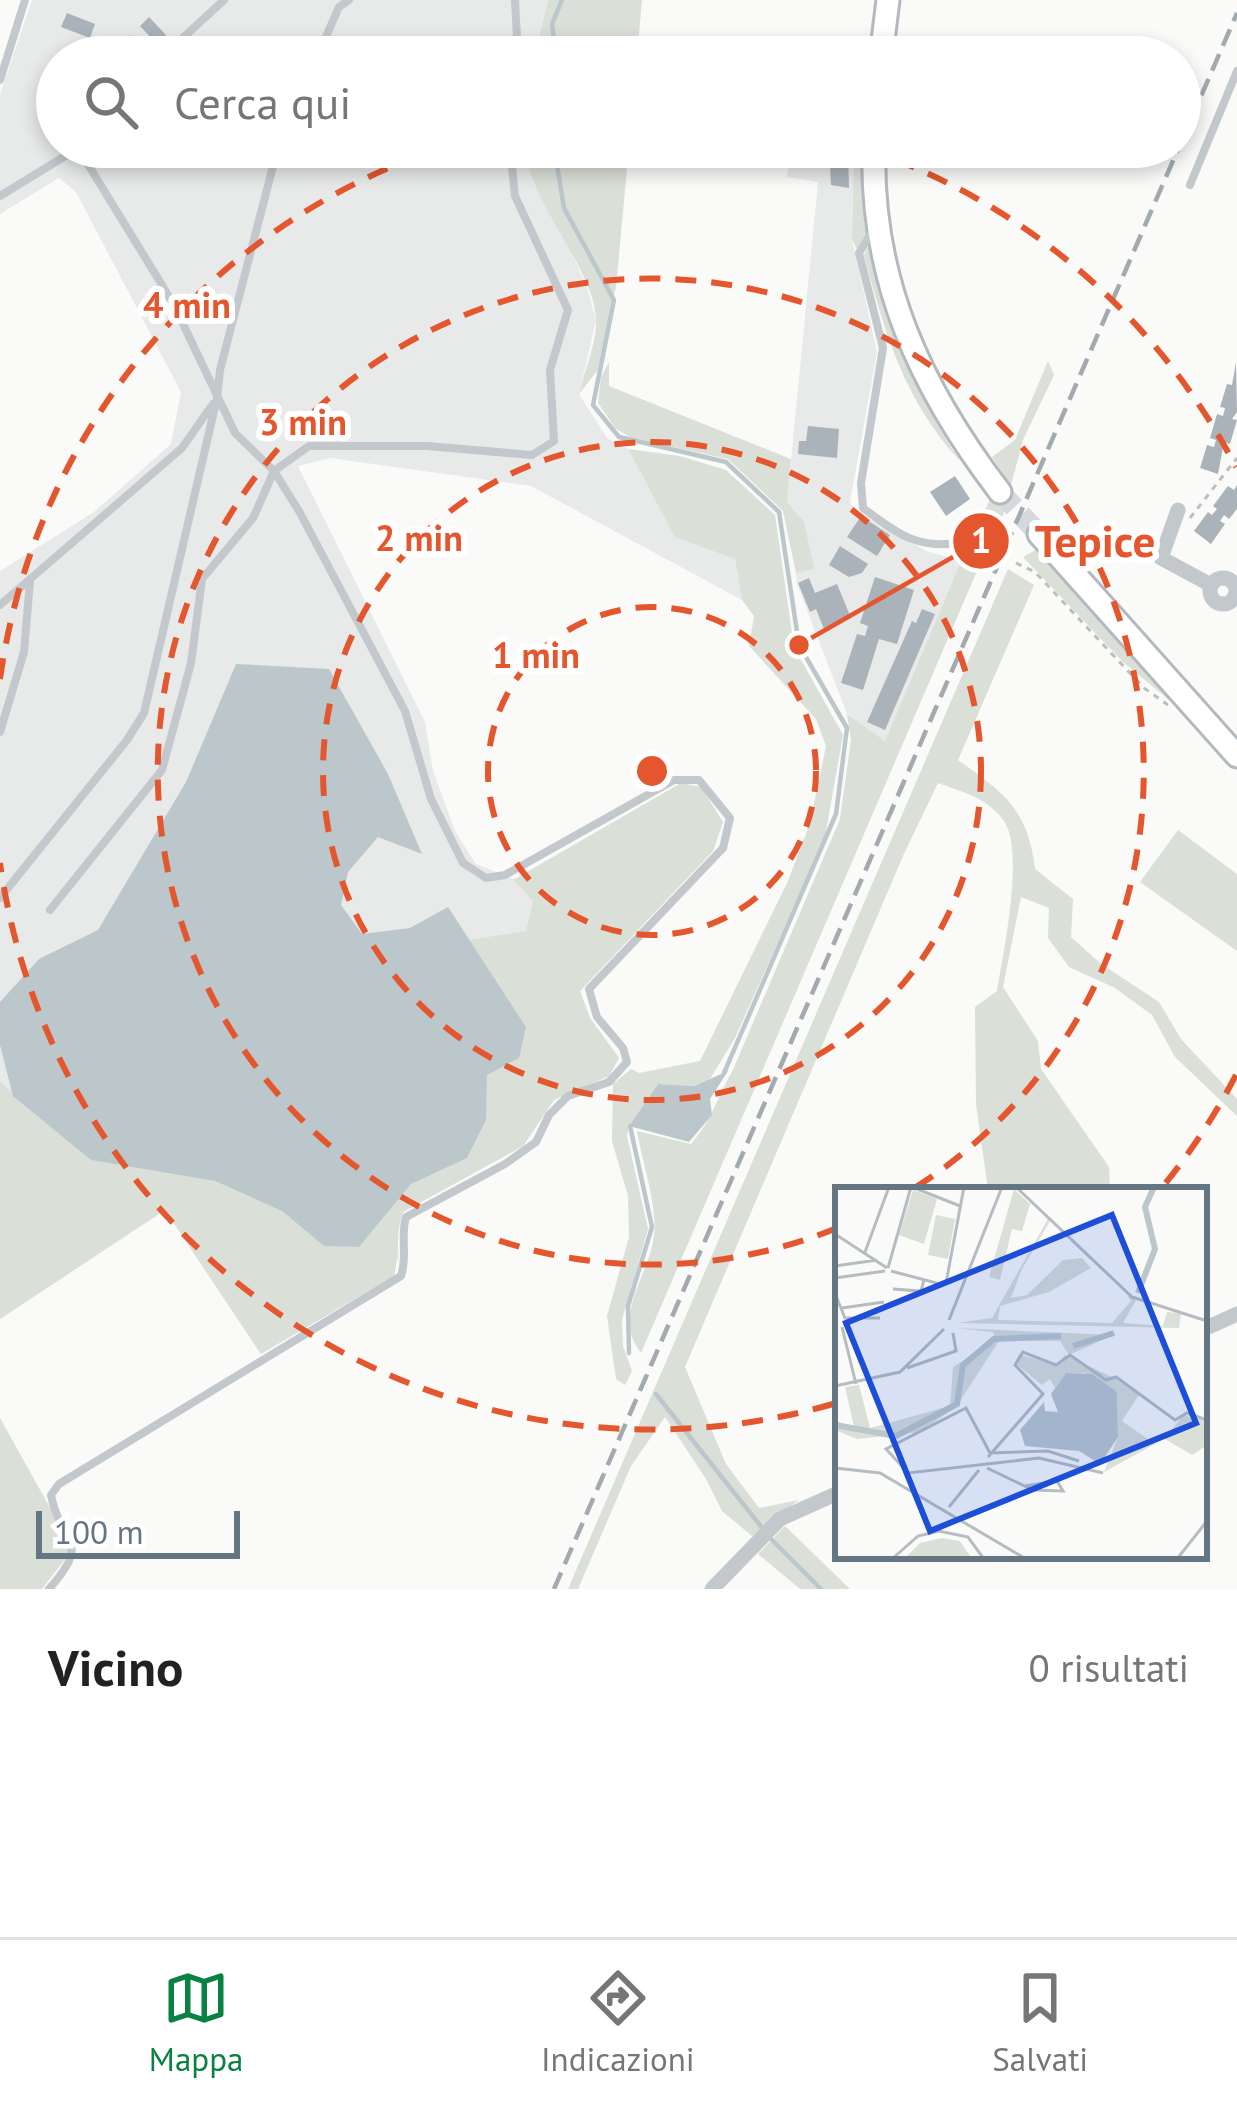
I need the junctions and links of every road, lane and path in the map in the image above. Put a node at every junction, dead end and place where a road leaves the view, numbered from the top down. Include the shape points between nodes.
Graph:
1 (25, 0) edge
2 (224, 0) edge
3 (349, 0) edge
4 (514, 0) edge
5 (888, 0) edge
6 (185, 36) edge
7 (327, 36) edge
8 (517, 36) edge
9 (884, 36) edge
10 (1237, 71) edge
11 (0, 80) edge
12 (1201, 158) edge
13 (46, 168) edge
14 (91, 168) edge
15 (273, 168) edge
16 (512, 168) edge
17 (875, 168) edge
18 (1197, 168) edge
19 (1190, 185) dead end
20 (0, 196) edge
21 (879, 221) junction
22 (218, 398) junction
23 (1237, 458) edge
24 (274, 472) junction
25 (1000, 492) tunnel mouth
26 (1178, 510) dead end
27 (963, 531) dead end
28 (1170, 531) junction
29 (1039, 534) tunnel mouth
30 (956, 543) junction
31 (983, 549) dead end
32 (1016, 563) dead end
33 (1233, 575) edge
34 (30, 579) junction
35 (1211, 585) junction
36 (1236, 598) edge
37 (0, 605) edge
38 (1198, 714) junction
39 (0, 732) edge
40 (1237, 756) edge
41 (0, 898) edge
42 (50, 910) dead end
43 (1237, 1314) edge
44 (1207, 1328) edge
45 (835, 1494) edge
46 (49, 1589) edge
47 (712, 1589) edge

1 - 11 lane
2 - 6 lane
3 - 7 lane
4 - 8 lane
5 - 9 main road
10 - 12 lane
13 - 20 lane
14 - 22 lane
15 - 22 lane
16 - 24 lane via 515,196 568,310 550,370 554,441 532,455 309,446
17 - 21 main road
18 - 19 lane
21 - 25 main road via 890,283 929,386
21 - 30 lane via 859,253 883,348 863,508 930,547
22 - 24 lane via 235,433
22 - 34 lane via 182,448
22 - 41 lane via 144,712
23 - 28 path via 1189,520
24 - 42 lane via 253,518 202,579 191,663 162,770
24 - 46 lane via 405,711 431,799 463,862 486,878 505,875 674,780 699,780 730,818 723,848 589,989 598,1017 623,1048 618,1072 568,1096 536,1142 505,1164 406,1217 401,1276 59,1484 51,1495 73,1562
26 - 28 street
27 - 30 lane
28 - 35 street via 1161,558
29 - 38 main road
30 - 31 path
32 - 38 path via 1035,572 1144,688
33 - 35 street
33 - 36 street
34 - 37 lane
34 - 39 lane via 23,652
35 - 36 street via 1216,603
38 - 40 main road
43 - 44 street
45 - 47 street via 780,1519

